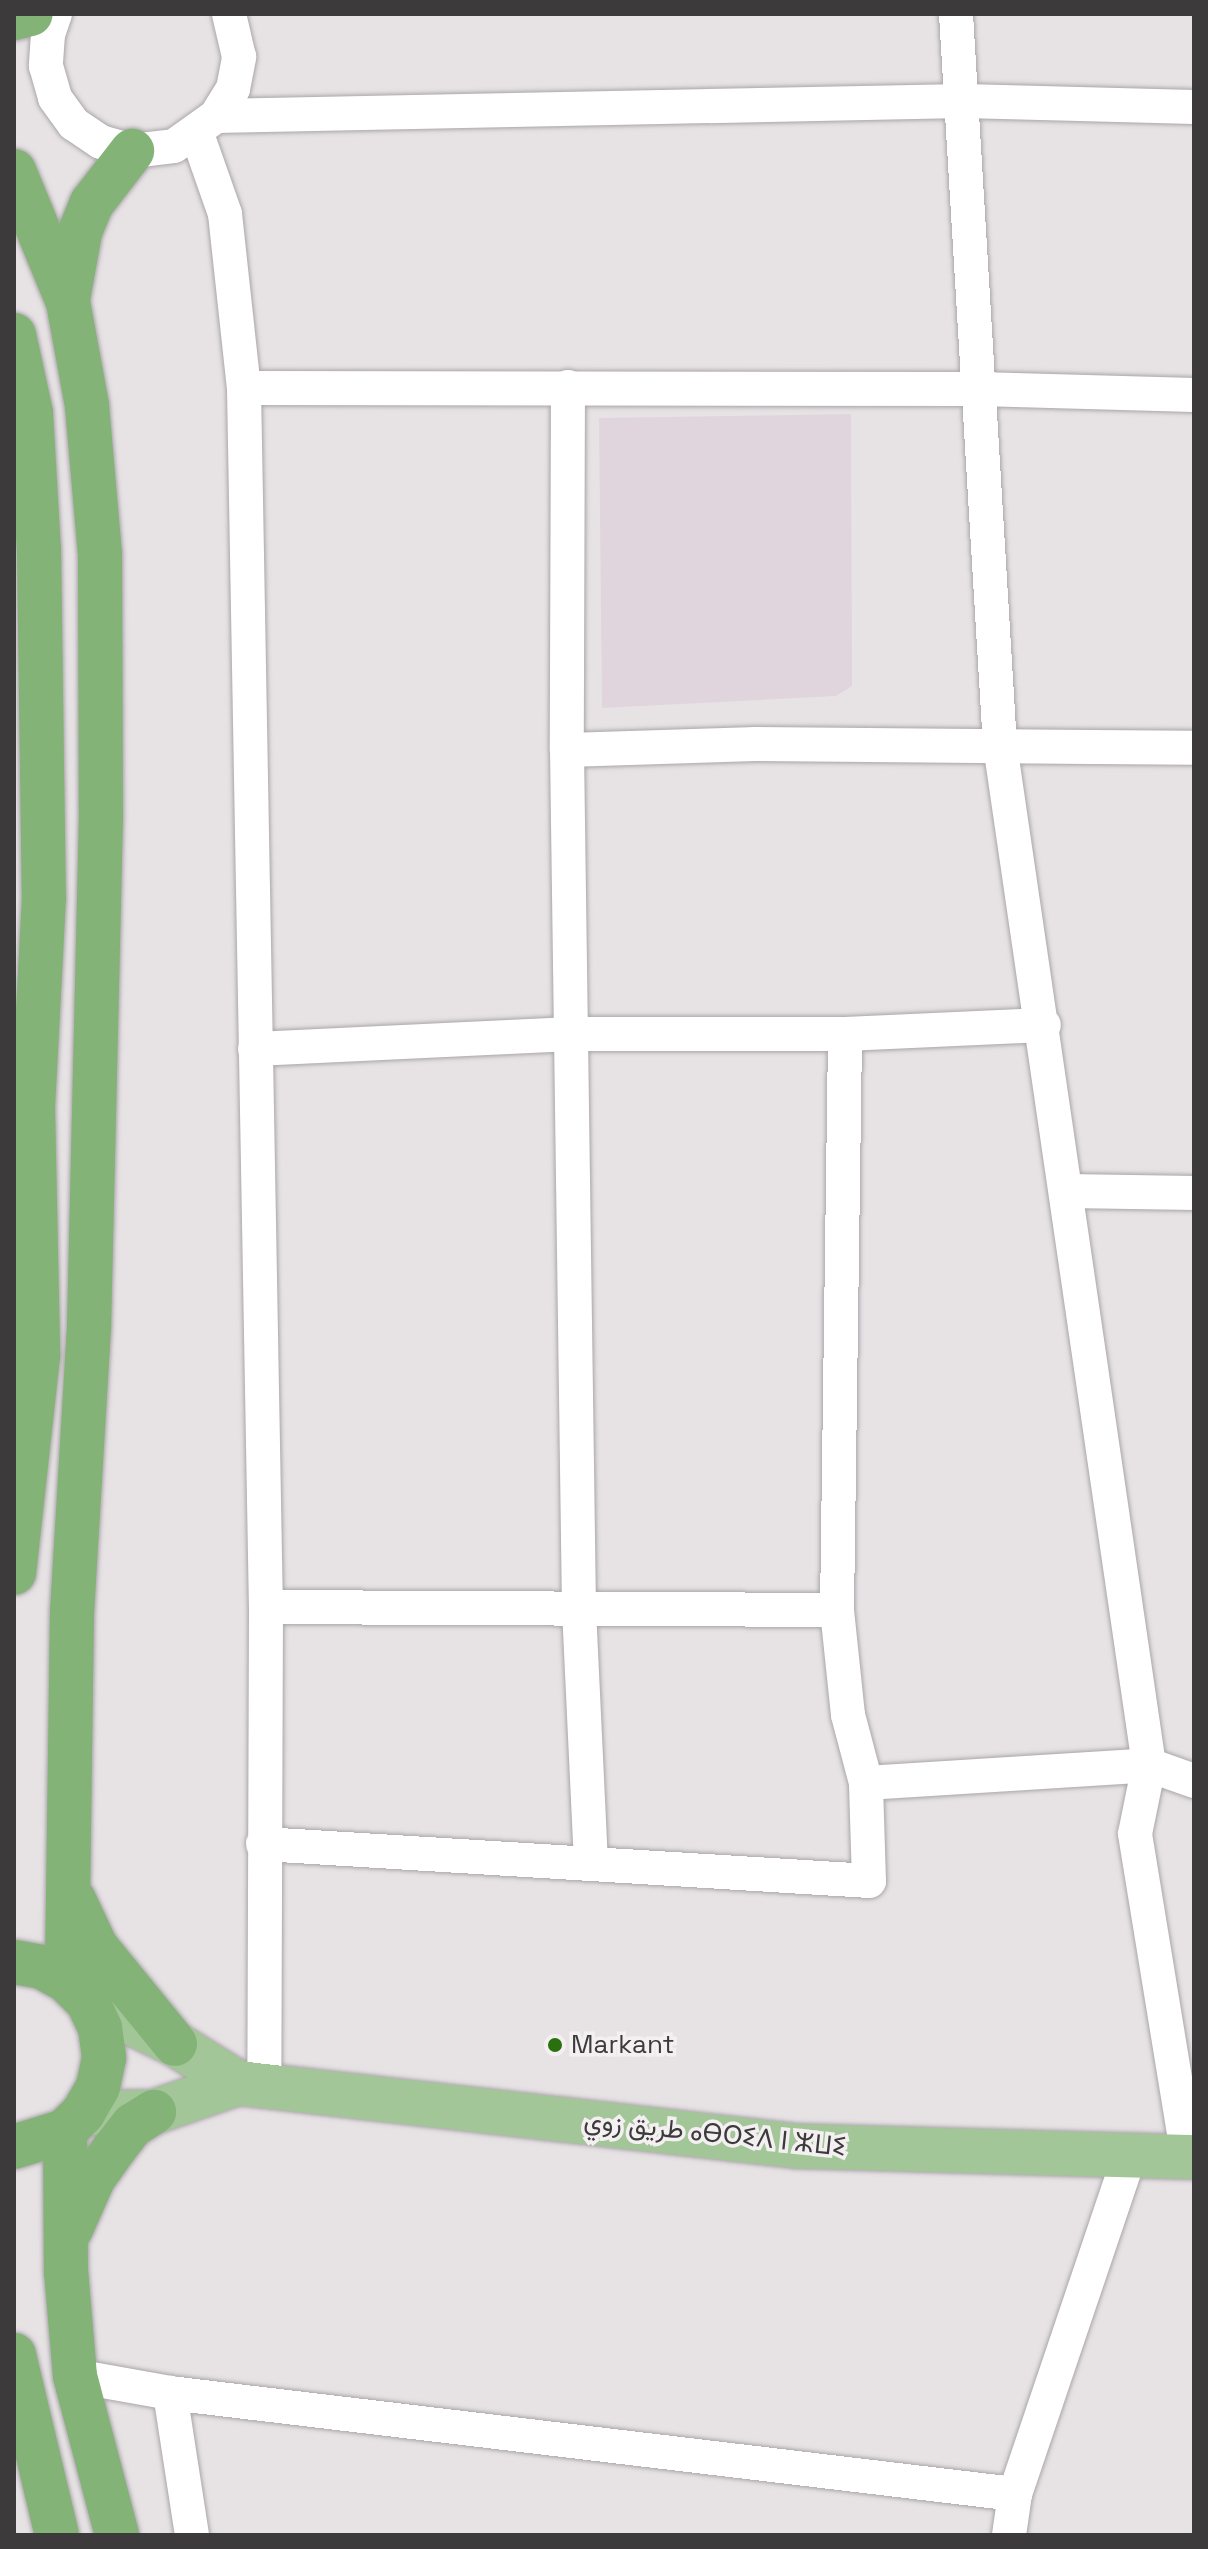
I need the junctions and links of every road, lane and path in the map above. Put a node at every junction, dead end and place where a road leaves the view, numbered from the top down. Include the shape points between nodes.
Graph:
1 (31, 14) edge
2 (55, 14) edge
3 (229, 14) edge
4 (956, 14) edge
5 (14, 18) edge
6 (964, 101) junction
7 (1194, 107) edge
8 (207, 125) junction
9 (132, 151) junction
10 (14, 171) edge
11 (68, 302) junction
12 (14, 335) edge
13 (568, 387) junction
14 (244, 388) junction
15 (979, 389) junction
16 (1194, 395) edge
17 (1000, 745) junction
18 (1194, 748) edge
19 (567, 750) junction
20 (1044, 1025) junction
21 (572, 1034) junction
22 (845, 1034) junction
23 (255, 1049) junction
24 (1069, 1191) junction
25 (1194, 1193) edge
26 (14, 1573) edge
27 (266, 1607) junction
28 (579, 1609) junction
29 (837, 1610) junction
30 (1149, 1765) junction
31 (1194, 1781) edge
32 (866, 1783) junction
33 (263, 1844) junction
34 (591, 1862) junction
35 (71, 1893) junction
36 (14, 1962) edge
37 (77, 1991) junction
38 (175, 2044) junction
39 (251, 2084) junction
40 (154, 2112) junction
41 (74, 2122) junction
42 (14, 2147) edge
43 (1130, 2155) junction
44 (1191, 2156) edge
45 (67, 2239) junction
46 (14, 2355) edge
47 (75, 2376) junction
48 (170, 2393) junction
49 (1015, 2494) junction
50 (57, 2535) edge
51 (117, 2535) edge
52 (192, 2535) edge
53 (1009, 2535) edge

1 - 5 highway
2 - 9 street via 46,66 55,98 74,124
3 - 8 street via 239,57 233,89
4 - 6 street
6 - 7 street
6 - 8 street
6 - 15 street
8 - 9 street via 174,146
8 - 14 street via 225,214
9 - 11 highway via 92,203 80,232
10 - 11 highway
11 - 35 highway via 87,406 100,554 101,785 89,1327 72,1612
12 - 26 highway via 31,413 39,550 44,897 33,1108 38,1356
13 - 14 street
13 - 15 street
13 - 19 street
14 - 23 street
15 - 16 street
15 - 17 street
17 - 18 street
17 - 19 street
17 - 20 street
19 - 21 street
20 - 22 street
20 - 24 street
21 - 22 street
21 - 23 street
21 - 28 street
22 - 29 street
23 - 27 street
24 - 25 street
24 - 30 street
27 - 28 street
27 - 33 street
28 - 29 street
28 - 34 street
29 - 32 street via 848,1715
30 - 31 street
30 - 32 street
30 - 44 street via 1135,1834
32 - 34 street via 869,1881
33 - 34 street
33 - 39 street
35 - 37 highway
35 - 38 highway via 96,1947
36 - 37 highway via 42,1967
37 - 38 main road
37 - 41 highway via 100,2028 104,2058 98,2087
38 - 39 main road
39 - 40 main road
39 - 43 main road, طريق زوي ⴰⴱⵔⵉⴷ ⵏ ⵣⵡⵉ via 796,2146
40 - 41 main road
40 - 45 highway via 133,2125 93,2179
41 - 42 highway
41 - 45 highway
43 - 44 main road, طريق زوي ⴰⴱⵔⵉⴷ ⵏ ⵣⵡⵉ
43 - 49 street
45 - 47 highway
46 - 50 highway
47 - 48 street
47 - 51 highway
48 - 49 street
48 - 52 street
49 - 53 street

